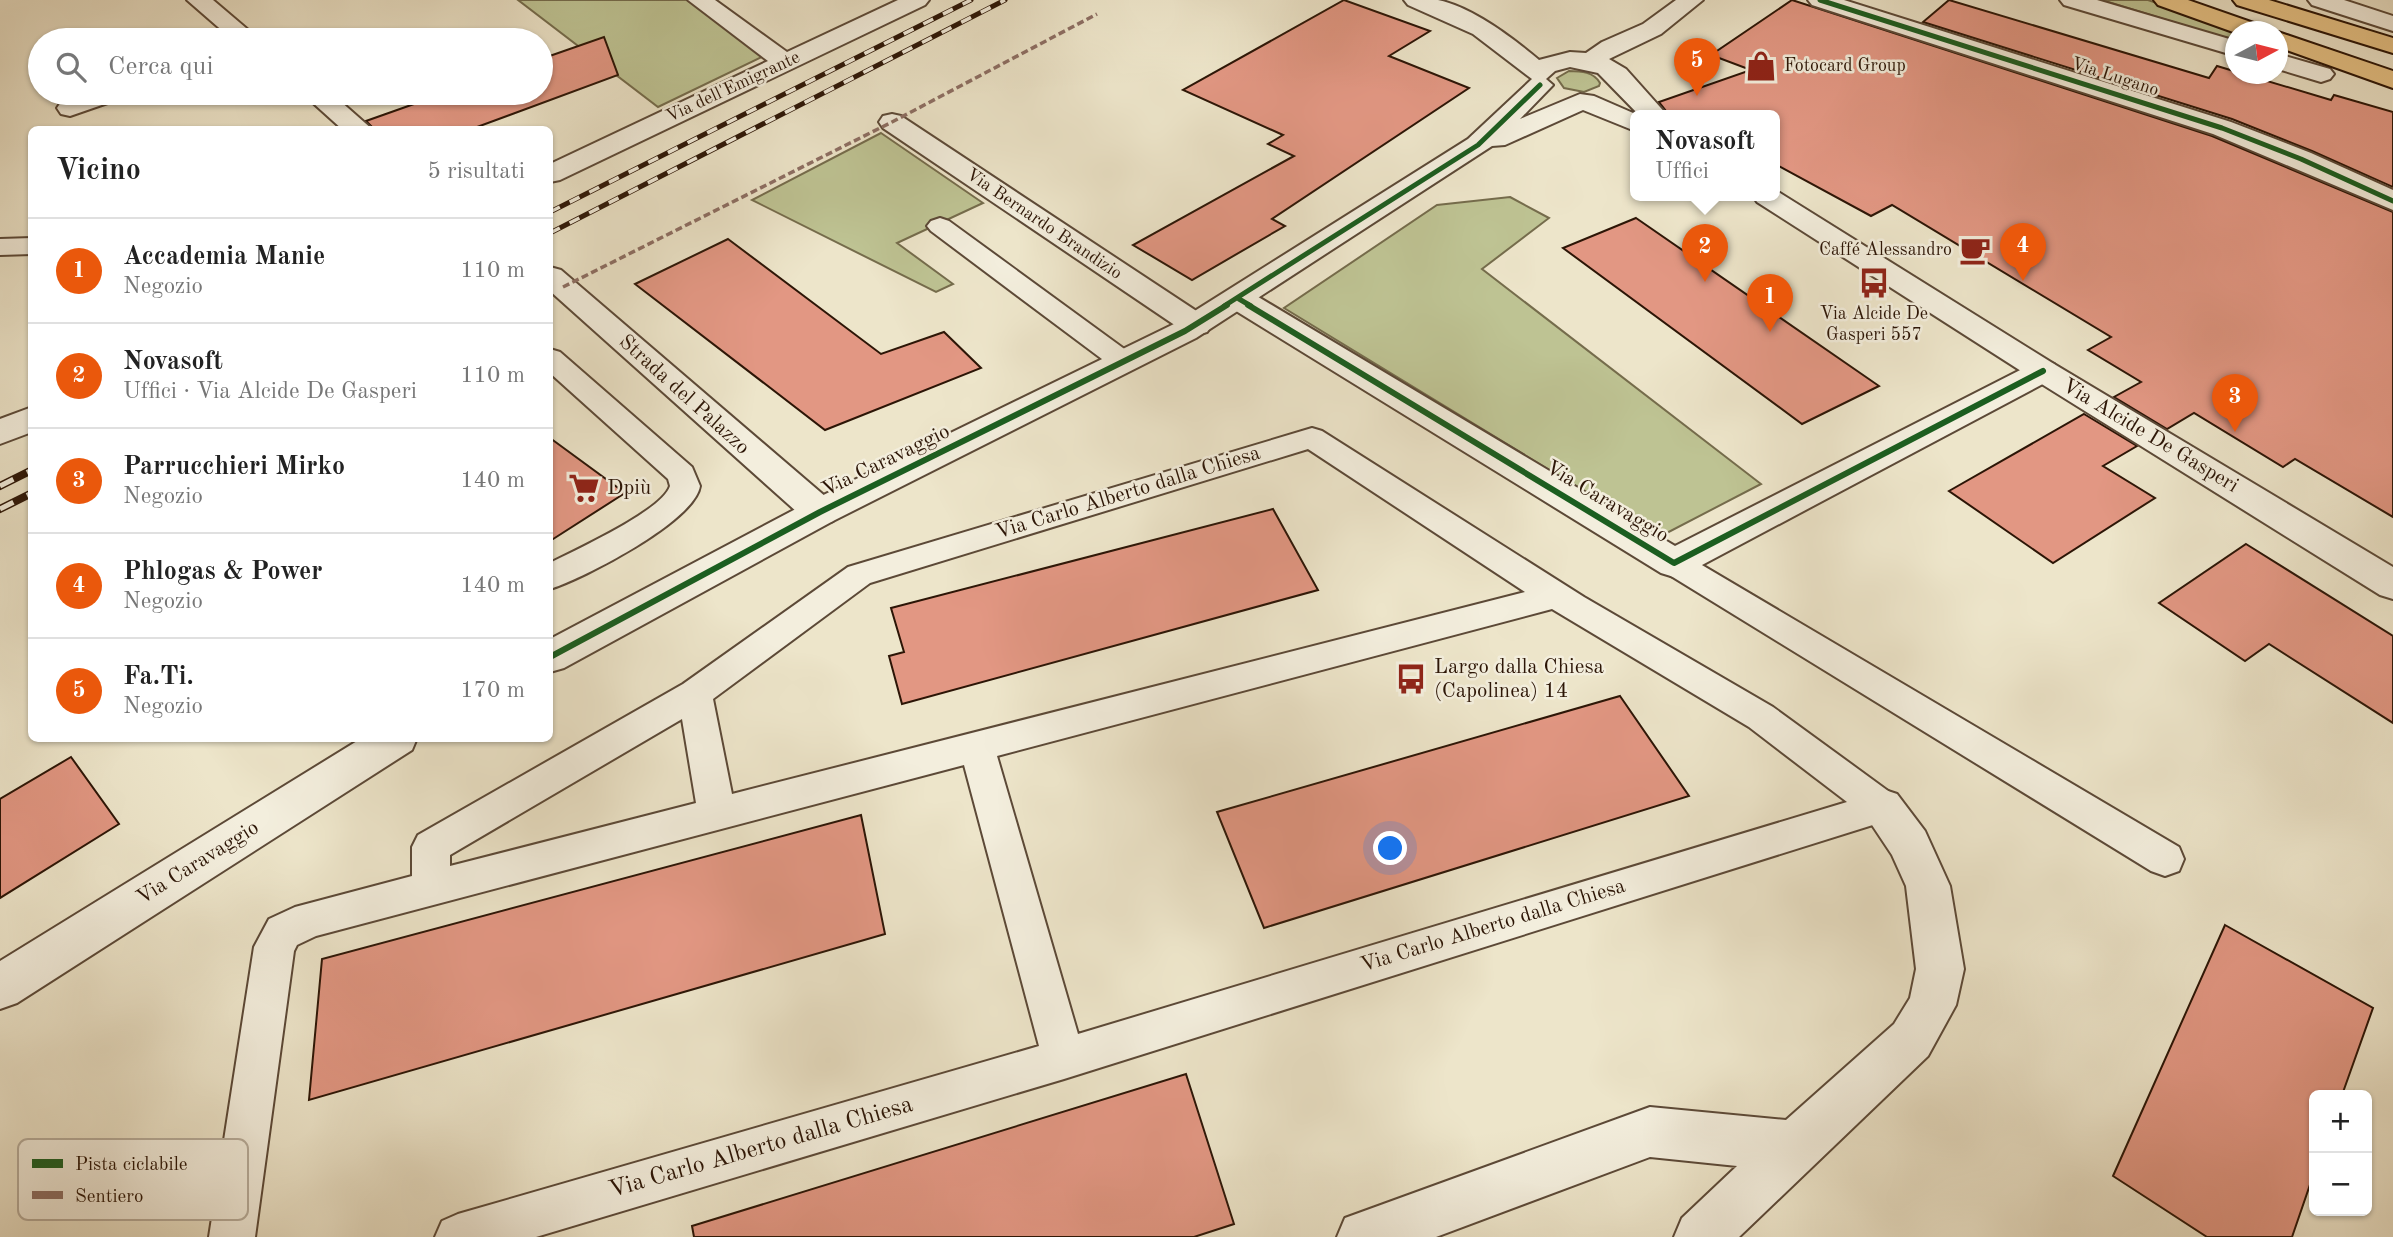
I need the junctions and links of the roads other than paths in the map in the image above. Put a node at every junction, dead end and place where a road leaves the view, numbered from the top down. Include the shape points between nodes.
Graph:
1 (199, 0) edge
2 (700, 0) edge
3 (917, 0) edge
4 (1416, 0) edge
5 (1691, 0) edge
6 (1820, 0) edge
7 (2072, 0) edge
8 (2166, 0) edge
9 (2245, 0) edge
10 (2319, 0) edge
11 (2225, 21) edge
12 (2393, 24) edge
13 (1482, 27) junction
14 (233, 28) edge
15 (1653, 29) junction
16 (2288, 43) edge
17 (2225, 46) edge
18 (2393, 46) edge
19 (1580, 61) junction
20 (785, 62) junction
21 (2288, 64) edge
22 (2321, 74) dead end
23 (1539, 79) junction
24 (1621, 80) junction
25 (2393, 80) edge
26 (1583, 102) junction
27 (79, 105) edge
28 (329, 105) edge
29 (70, 108) dead end
30 (1649, 110) edge
31 (1630, 121) edge
32 (892, 122) dead end
33 (354, 126) edge
34 (1478, 145) junction
35 (553, 173) edge
36 (1775, 201) edge
37 (2393, 201) edge
38 (940, 226) dead end
39 (28, 246) edge
40 (0, 247) edge
41 (554, 285) edge
42 (1239, 299) junction
43 (1196, 325) junction
44 (553, 361) edge
45 (1124, 362) junction
46 (2043, 371) junction
47 (28, 420) edge
48 (0, 433) edge
49 (820, 512) junction
50 (1674, 563) junction
51 (553, 575) edge
52 (2393, 585) edge
53 (1556, 596) junction
54 (553, 655) edge
55 (695, 694) junction
56 (391, 742) edge
57 (977, 748) junction
58 (1882, 807) junction
59 (717, 814) junction
60 (2165, 859) dead end
61 (431, 888) junction
62 (0, 987) edge
63 (1064, 1059) junction
64 (246, 1139) edge
65 (1795, 1146) junction
66 (457, 1237) edge
67 (1364, 1237) edge
68 (1701, 1237) edge

1 - 14 street
2 - 20 street
3 - 20 street, Via dell'Emigrante
4 - 13 street
5 - 15 street
6 - 37 street, Via Lugano via 2222,128
7 - 17 street
8 - 11 highway
9 - 18 highway
10 - 12 street
13 - 19 street
13 - 23 street via 1516,52
15 - 19 street
15 - 24 street
16 - 25 highway
19 - 23 street via 1551,64
19 - 24 street via 1607,68
20 - 35 street, Via dell'Emigrante
21 - 22 street
23 - 26 street via 1556,96
23 - 34 street, Via Caravaggio
24 - 26 street, Via Caravaggio via 1621,91 1614,97
24 - 30 street
26 - 31 street
26 - 34 street, Via Caravaggio
27 - 29 street
28 - 33 street
32 - 43 street, Via Bernardo Brandizio
34 - 42 street, Via Caravaggio
36 - 46 street, Via Alcide De Gasperi
38 - 45 lane
39 - 40 lane
41 - 49 street, Strada del Palazzo
42 - 43 street, Via Caravaggio
42 - 50 street, Via Caravaggio
43 - 45 street, Via Caravaggio
44 - 51 lane via 681,474 685,484 682,497 665,514
45 - 49 street, Via Caravaggio
46 - 50 street, Via Caravaggio
46 - 52 street, Via Alcide De Gasperi
47 - 48 street
49 - 54 street, Via Caravaggio
50 - 60 lane
53 - 55 lane, Via Carlo Alberto dalla Chiesa via 1312,438 859,575
53 - 57 lane
53 - 58 lane, Via Carlo Alberto dalla Chiesa via 1761,716
55 - 59 lane
55 - 61 lane, Via Carlo Alberto dalla Chiesa via 431,846
56 - 62 street, Via Caravaggio
57 - 59 lane
57 - 63 lane
58 - 63 lane, Via Carlo Alberto dalla Chiesa
58 - 65 street, Via Carlo Alberto dalla Chiesa via 1909,844 1928,886 1940,969 1932,1005 1910,1040
59 - 61 lane
61 - 64 lane via 309,920 289,928 278,940
63 - 66 lane, Via Carlo Alberto dalla Chiesa
65 - 67 street via 1650,1132
65 - 68 street, Via Carlo Alberto dalla Chiesa

